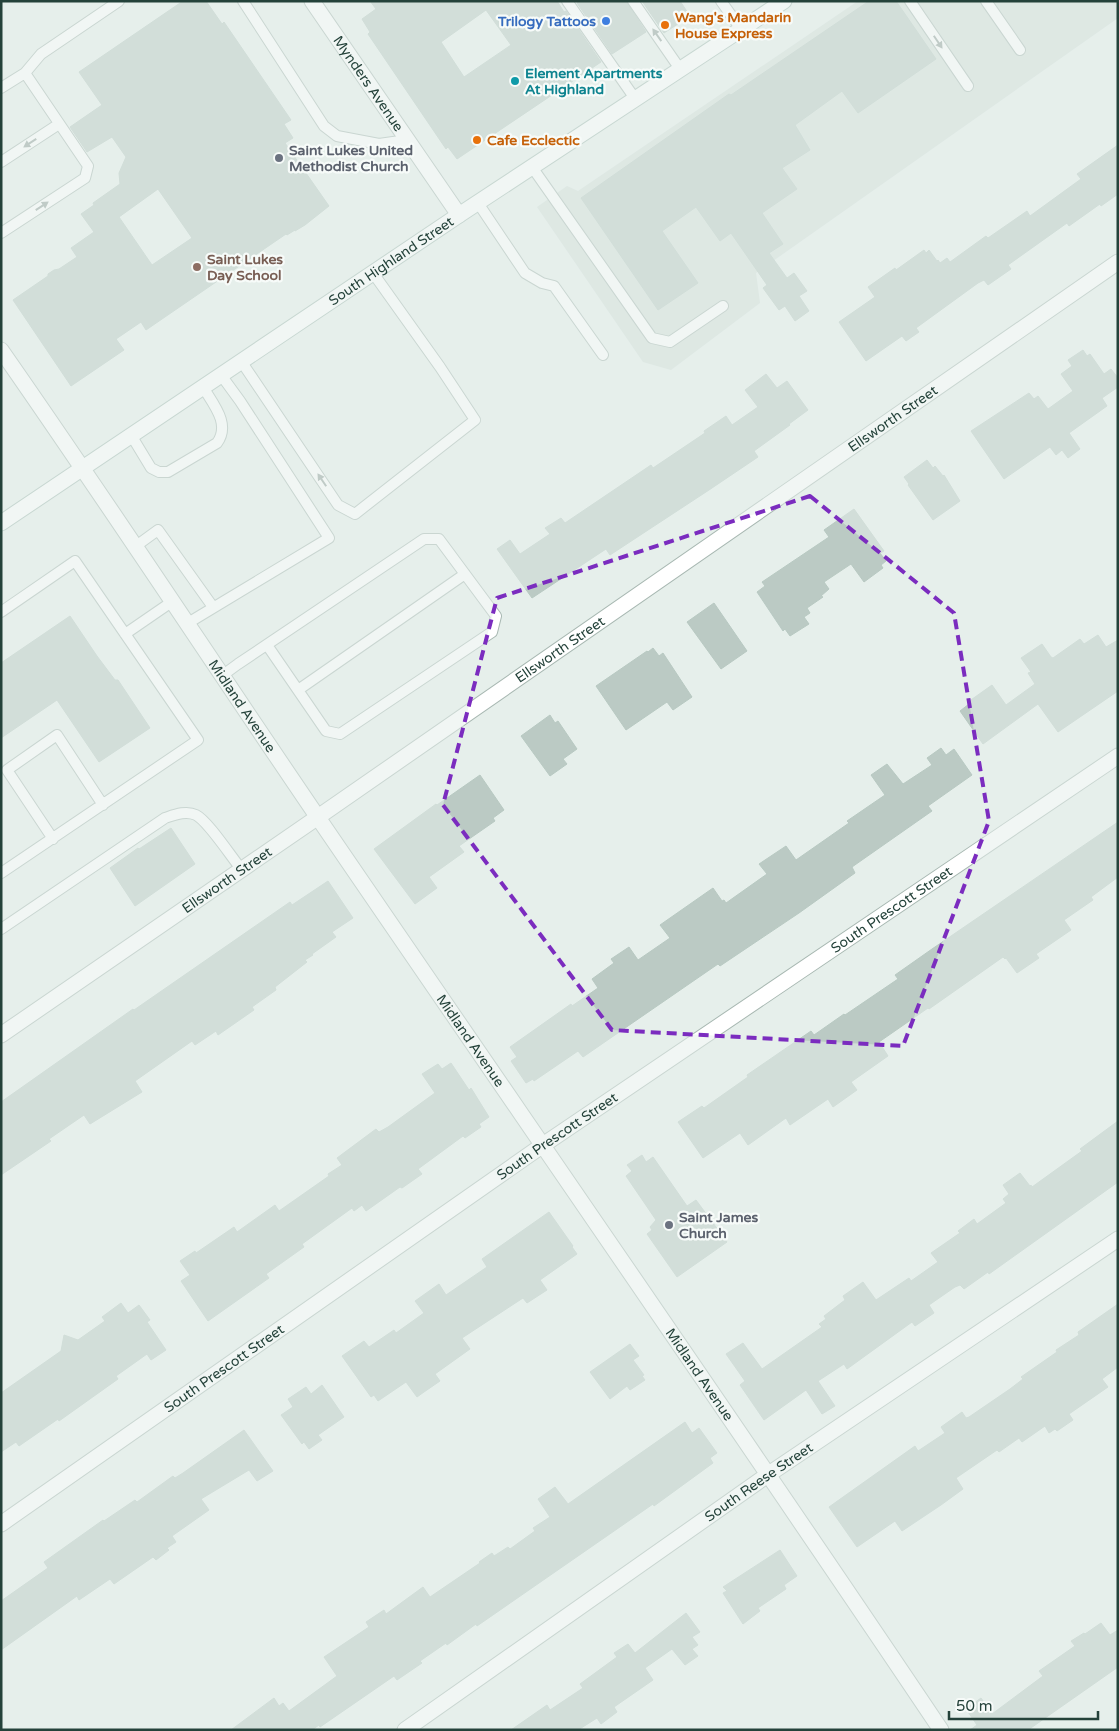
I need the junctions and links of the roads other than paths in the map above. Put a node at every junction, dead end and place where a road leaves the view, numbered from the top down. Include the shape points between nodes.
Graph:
1 (119, 1) edge
2 (244, 1) edge
3 (312, 1) edge
4 (567, 1) edge
5 (633, 1) edge
6 (721, 1) edge
7 (784, 1) edge
8 (910, 1) edge
9 (986, 1) edge
10 (741, 29) junction
11 (1020, 50) dead end
12 (680, 70) junction
13 (25, 73) junction
14 (968, 86) dead end
15 (1, 88) edge
16 (636, 100) junction
17 (59, 124) junction
18 (407, 140) junction
19 (1, 162) edge
20 (532, 167) junction
21 (478, 203) junction
22 (459, 215) junction
23 (1, 233) edge
24 (1118, 262) edge
25 (373, 273) junction
26 (723, 306) dead end
27 (1, 350) edge
28 (603, 355) dead end
29 (242, 361) junction
30 (221, 375) junction
31 (203, 387) junction
32 (131, 435) junction
33 (83, 467) junction
34 (1, 523) edge
35 (136, 546) junction
36 (465, 574) junction
37 (173, 601) junction
38 (212, 607) junction
39 (1, 612) edge
40 (188, 623) junction
41 (125, 634) junction
42 (267, 645) junction
43 (223, 675) junction
44 (298, 690) junction
45 (1118, 756) edge
46 (103, 805) junction
47 (318, 817) junction
48 (53, 839) junction
49 (242, 870) junction
50 (1, 873) edge
51 (1, 929) edge
52 (1, 1035) edge
53 (543, 1145) junction
54 (1118, 1239) edge
55 (769, 1474) junction
56 (1, 1524) edge
57 (405, 1730) edge
58 (941, 1730) edge

1 - 13 lane via 40,54
2 - 18 lane via 324,126 337,136 378,144
3 - 18 street, Mynders Avenue
4 - 16 lane
12 -> 5 lane
6 - 10 lane
7 - 10 street, South Highland Street
8 -> 14 lane
9 - 11 lane
10 - 12 street, South Highland Street
12 - 16 street, South Highland Street
13 - 15 lane
13 - 17 lane
16 - 20 street, South Highland Street
17 -> 19 lane
23 -> 17 lane via 85,178 88,166
18 - 22 street, Mynders Avenue
20 - 21 street, South Highland Street
20 - 26 lane via 652,338 670,342
21 - 22 street, South Highland Street
21 - 28 lane via 525,273 554,286
22 - 25 street, South Highland Street
24 - 47 street, Ellsworth Street
25 - 29 street, South Highland Street
25 -> 29 lane via 475,420 355,514 338,505
27 - 33 street, Midland Avenue
29 - 30 street, South Highland Street
30 - 31 street, South Highland Street
30 - 38 lane via 328,538
31 - 32 street, South Highland Street
31 - 32 lane via 224,427 217,443 168,472 159,472 151,468
32 - 33 street, South Highland Street
33 - 34 street, South Highland Street
33 - 35 street, Midland Avenue
35 - 37 street, Midland Avenue
35 - 38 lane via 158,530
36 - 42 lane via 439,539 424,539
36 - 44 lane
36 - 44 lane via 496,616 492,632 340,734 326,731
37 - 40 street, Midland Avenue
37 - 41 lane
38 - 40 lane
39 - 41 lane via 75,561
40 - 43 street, Midland Avenue
41 - 46 lane via 198,740
42 - 43 lane
42 - 44 lane
43 - 47 street, Midland Avenue
45 - 53 street, South Prescott Street
46 - 48 lane
46 - 48 lane via 57,735 7,770
47 - 49 street, Ellsworth Street
47 - 53 street, Midland Avenue
48 - 50 lane
49 - 51 lane via 196,814 181,813 165,818
49 - 52 street, Ellsworth Street
53 - 55 street, Midland Avenue
53 - 56 street, South Prescott Street
54 - 55 street, South Reese Street
55 - 57 street, South Reese Street
55 - 58 street, Midland Avenue

